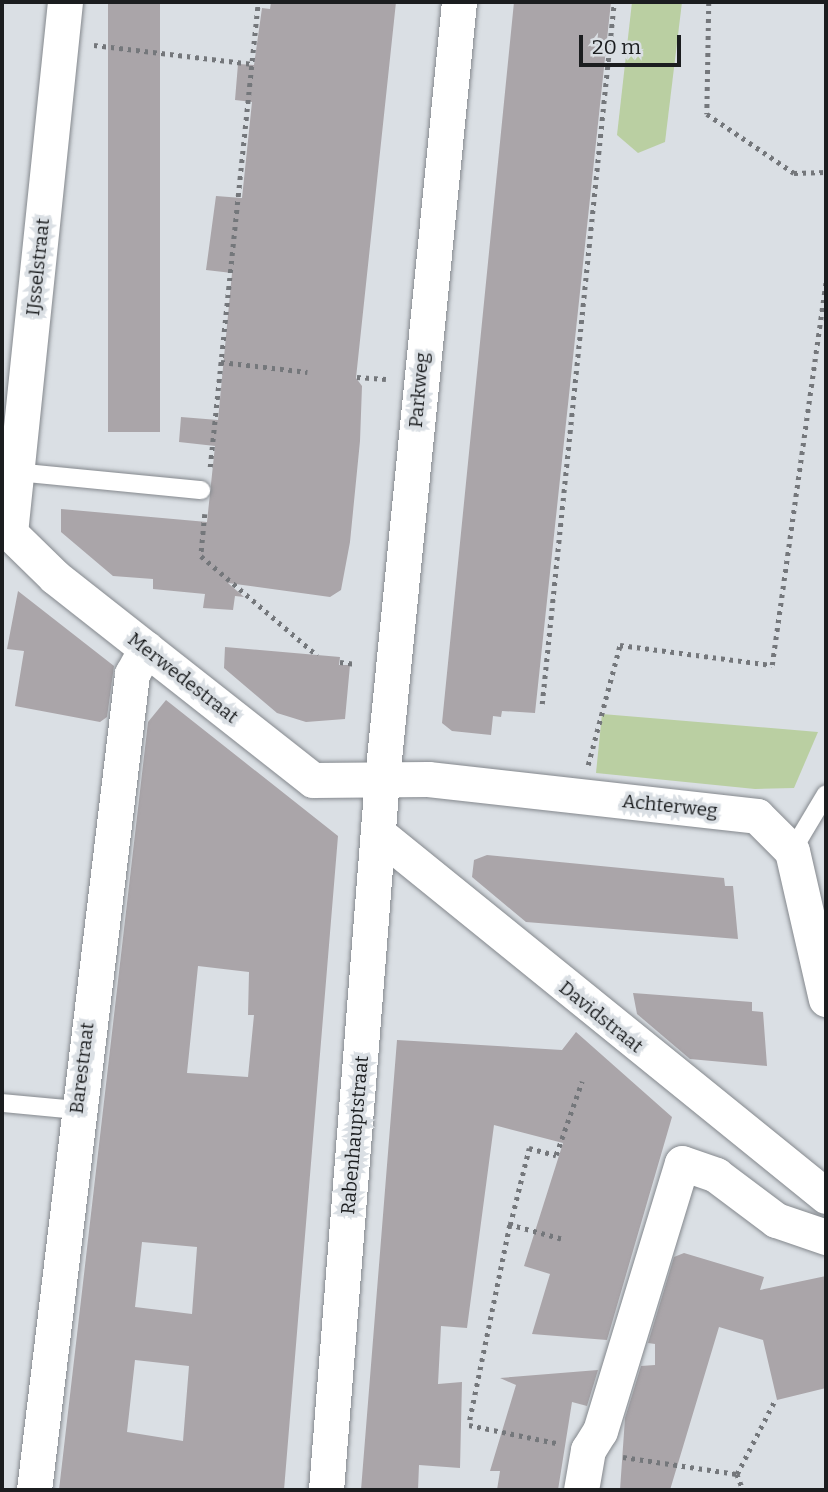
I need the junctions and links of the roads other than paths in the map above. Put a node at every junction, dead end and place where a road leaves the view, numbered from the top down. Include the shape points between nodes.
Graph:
1 (65, 2) edge
2 (459, 2) edge
3 (16, 472) junction
4 (205, 491) road end
5 (6, 533) edge
6 (146, 649) junction
7 (382, 779) junction
8 (826, 794) edge
9 (379, 834) junction
10 (792, 851) junction
11 (826, 999) edge
12 (2, 1103) edge
13 (76, 1110) junction
14 (826, 1196) edge
15 (826, 1237) edge
16 (34, 1490) edge
17 (326, 1490) edge
18 (582, 1490) edge

1 - 3 street, IJsselstraat
2 - 7 street, Parkweg
3 - 4 lane
3 - 5 street, IJsselstraat
5 - 6 street, Merwedestraat
6 - 7 street, Merwedestraat via 313,779
6 - 13 street, Barestraat via 132,674
7 - 9 street, Rabenhauptstraat
7 - 10 street, Achterweg via 757,816
8 - 10 lane
9 - 14 street, Davidstraat
9 - 17 street, Rabenhauptstraat
10 - 11 street
12 - 13 lane
13 - 16 street, Barestraat
15 - 18 street via 776,1220 716,1175 682,1163 600,1431 588,1450

